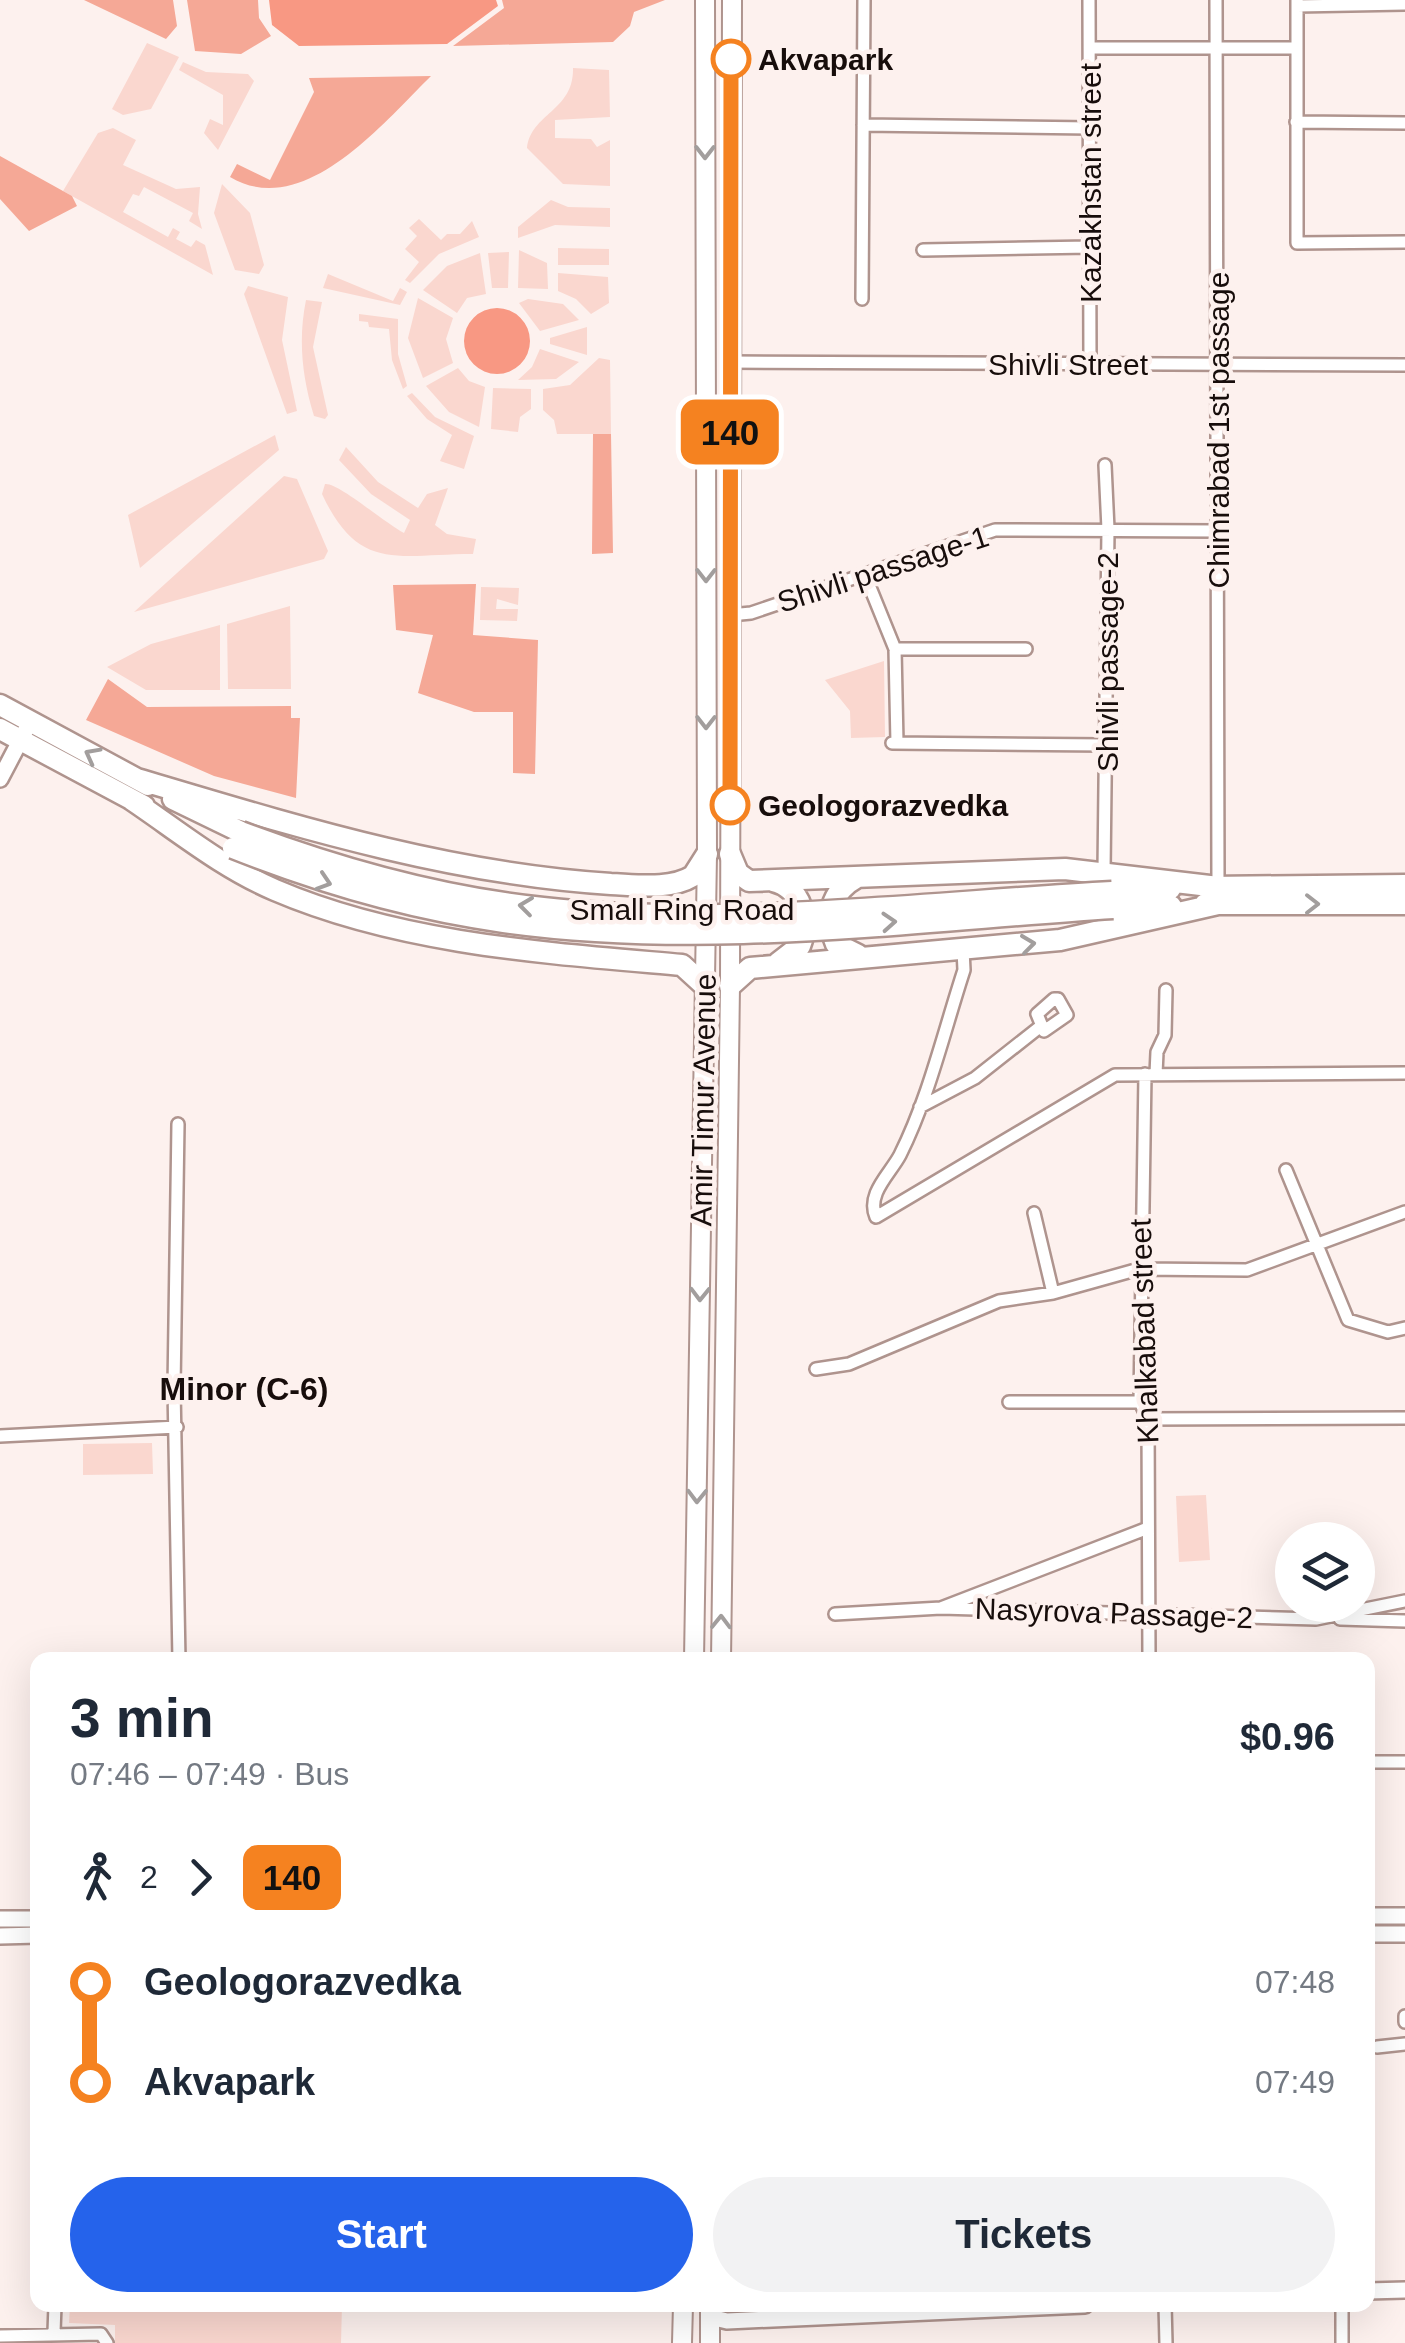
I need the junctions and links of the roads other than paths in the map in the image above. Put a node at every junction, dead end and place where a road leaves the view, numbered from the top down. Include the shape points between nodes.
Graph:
1 (705, 0) edge
2 (732, 0) edge
3 (864, 0) edge
4 (1089, 0) edge
5 (1216, 0) edge
6 (1297, 3) edge
7 (1405, 4) edge
8 (1216, 47) junction
9 (1091, 48) junction
10 (1297, 48) junction
11 (1296, 122) junction
12 (1405, 123) edge
13 (863, 125) junction
14 (1090, 128) junction
15 (1405, 242) edge
16 (1090, 248) junction
17 (923, 250) dead end
18 (862, 300) dead end
19 (730, 362) junction
20 (1220, 364) junction
21 (1090, 365) junction
22 (1405, 365) edge
23 (706, 433) junction
24 (730, 433) junction
25 (1105, 465) dead end
26 (1108, 528) junction
27 (1217, 531) junction
28 (866, 575) junction
29 (730, 614) junction
30 (895, 649) junction
31 (1026, 649) dead end
32 (2, 721) edge
33 (25, 731) junction
34 (1106, 744) junction
35 (0, 779) edge
36 (134, 789) junction
37 (707, 854) junction
38 (730, 854) junction
39 (1104, 865) junction
40 (856, 878) junction
41 (773, 881) junction
42 (577, 882) junction
43 (1405, 884) edge
44 (662, 885) junction
45 (1218, 895) junction
46 (1405, 904) edge
47 (964, 950) junction
48 (569, 955) junction
49 (858, 955) junction
50 (646, 962) junction
51 (776, 964) junction
52 (705, 986) junction
53 (730, 986) junction
54 (1166, 990) dead end
55 (1041, 1026) dead end
56 (1405, 1073) edge
57 (1151, 1074) junction
58 (920, 1108) junction
59 (178, 1124) dead end
60 (1286, 1170) dead end
61 (1405, 1212) edge
62 (1034, 1213) dead end
63 (728, 1234) junction
64 (702, 1235) junction
65 (1318, 1247) junction
66 (1139, 1270) junction
67 (1052, 1293) junction
68 (1405, 1328) edge
69 (816, 1368) dead end
70 (1009, 1402) dead end
71 (1140, 1402) junction
72 (1405, 1418) edge
73 (1148, 1420) junction
74 (176, 1427) junction
75 (0, 1436) edge
76 (1148, 1528) junction
77 (1405, 1601) edge
78 (1375, 1607) edge
79 (941, 1608) junction
80 (1150, 1613) junction
81 (835, 1614) dead end
82 (1275, 1618) edge
83 (1375, 1620) edge
84 (1405, 1621) edge
85 (179, 1652) edge
86 (694, 1652) edge
87 (721, 1652) edge
88 (1149, 1652) edge
89 (1375, 1762) edge
90 (1405, 1762) edge
91 (1375, 1916) edge
92 (1405, 1916) edge
93 (0, 1919) edge
94 (30, 1919) edge
95 (1375, 1934) edge
96 (1405, 1934) edge
97 (30, 1935) edge
98 (0, 1936) edge
99 (1405, 2044) edge
100 (1377, 2048) dead end
101 (1405, 2290) edge
102 (1375, 2291) edge
103 (54, 2312) edge
104 (683, 2312) edge
105 (710, 2312) edge
106 (712, 2312) edge
107 (928, 2312) edge
108 (1165, 2312) edge
109 (1342, 2312) edge
110 (54, 2332) junction
111 (0, 2336) edge
112 (106, 2343) edge
113 (682, 2343) edge
114 (710, 2343) edge
115 (1166, 2343) edge
116 (1342, 2343) edge

1 -> 23 main road, Amir Timur Avenue
2 - 19 main road, Amir Timur Avenue
3 - 13 street
4 - 9 street, Kazakhstan street
5 - 8 street, Chimrabad 1st passage
6 - 7 street
6 - 10 street
8 - 9 street
8 - 10 street
8 - 20 street, Chimrabad 1st passage
9 - 14 street, Kazakhstan street
10 - 11 street
11 - 12 street
11 - 15 street via 1297,244
13 - 14 street
13 - 18 street
14 - 16 street, Kazakhstan street
16 - 17 street
16 - 21 street, Kazakhstan street
19 - 21 street, Shivli Street
19 - 24 main road, Amir Timur Avenue
20 - 21 street, Shivli Street
20 - 22 street, Shivli Street
20 - 27 street, Chimrabad 1st passage
23 - 24 main road
23 -> 37 main road, Amir Timur Avenue
24 - 29 main road, Amir Timur Avenue
25 - 26 street, Shivli passage-2
26 - 27 street, Shivli passage-1
26 - 28 street, Shivli passage-1 via 994,530
26 - 34 street, Shivli passage-2
27 - 45 street, Chimrabad 1st passage
28 - 29 street, Shivli passage-1
28 - 30 street
29 - 38 main road, Amir Timur Avenue
30 - 31 street
30 - 34 street via 895,743
32 - 33 highway, Small Ring Road
33 - 35 street
33 - 36 highway, Small Ring Road
34 - 39 street, Shivli passage-2
36 - 42 highway via 471,869
36 - 45 highway, Small Ring Road, bridge via 344,889 462,916 544,926 732,931
36 - 48 highway via 222,861 277,891 416,932
37 - 44 highway via 693,876
37 - 52 main road, Amir Timur Avenue
38 - 41 highway via 741,877
38 - 53 main road, Amir Timur Avenue
39 - 40 highway
39 - 45 highway
40 - 41 highway
40 - 49 highway via 838,892 830,918 836,944
41 - 51 highway via 795,894 804,920 800,946
42 - 44 highway
42 - 48 highway via 593,899 598,928 592,944
43 - 45 highway, Small Ring Road
44 - 50 highway via 640,900 629,921 632,944
45 -> 46 highway, Small Ring Road
47 -> 45 highway via 1066,939
47 - 49 highway
47 - 58 street via 964,970
48 - 50 highway
49 - 51 highway
50 - 52 highway via 682,965
51 - 53 highway via 744,970
52 - 64 main road, Amir Timur Avenue
53 - 63 main road, Amir Timur Avenue
54 - 57 street, Khalkabad street via 1165,1034
55 - 58 street via 975,1078
56 - 57 street
57 - 58 street via 1116,1075 881,1217 874,1213 874,1196
57 - 66 street, Khalkabad street
59 - 74 street
60 - 65 street
61 - 65 street
62 - 67 street
63 - 64 main road
87 -> 63 main road, Amir Timur Avenue
64 -> 86 main road, Amir Timur Avenue
65 - 66 street via 1248,1270
65 - 68 street via 1348,1320 1388,1332
66 - 67 street
66 - 71 street, Khalkabad street
67 - 69 street via 998,1301 849,1364
70 - 71 street
71 - 73 street, Khalkabad street
72 - 73 street
73 - 76 street, Khalkabad street
74 - 75 street
74 - 85 street
76 - 79 street
76 - 80 street, Khalkabad street
77 - 78 street, Nasyrova Passage-2
79 - 80 street, Nasyrova Passage-2
79 - 81 street
80 - 82 street, Nasyrova Passage-2
80 - 88 street, Khalkabad street
83 - 84 street
89 - 90 street
91 - 92 street
93 - 94 street
95 - 96 street
97 - 98 street
99 - 100 street
101 - 102 street
103 - 110 street
104 - 113 main road
105 - 114 main road
106 - 107 street via 728,2321
108 - 115 street
109 - 116 street
110 - 111 street
110 - 112 street via 101,2334

